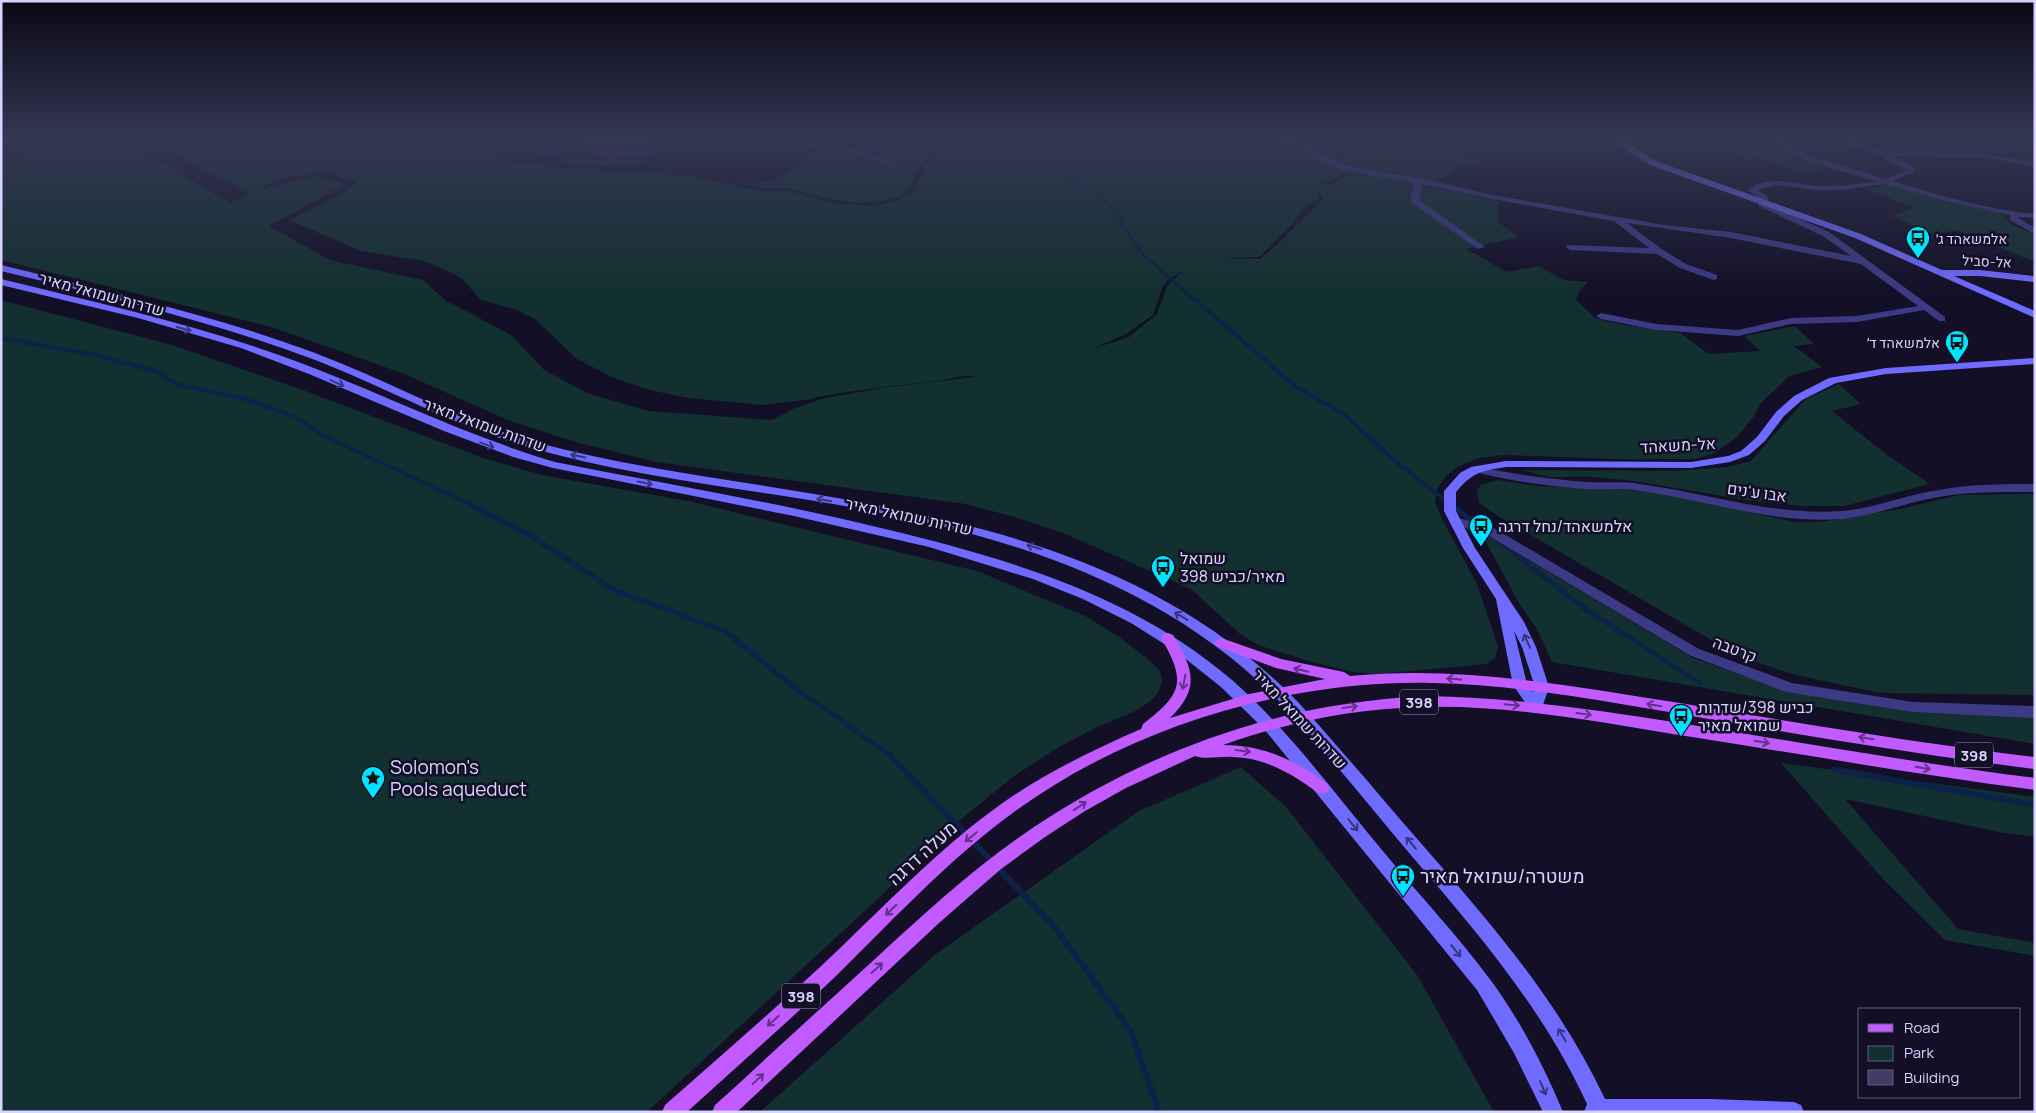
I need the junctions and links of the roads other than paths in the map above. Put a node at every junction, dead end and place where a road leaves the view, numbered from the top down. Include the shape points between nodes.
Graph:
1 (1416, 190) edge
2 (1462, 190) edge
3 (1728, 190) edge
4 (1752, 190) edge
5 (1915, 190) edge
6 (1762, 202) junction
7 (2014, 214) junction
8 (2035, 216) edge
9 (1617, 219) junction
10 (2035, 232) edge
11 (1481, 247) dead end
12 (1570, 247) dead end
13 (1658, 250) junction
14 (1861, 261) junction
15 (1, 268) edge
16 (1937, 273) junction
17 (1714, 277) dead end
18 (2035, 279) edge
19 (1, 282) edge
20 (1925, 306) junction
21 (2035, 315) edge
22 (1601, 316) dead end
23 (1942, 319) dead end
24 (2035, 362) edge
25 (1475, 469) junction
26 (2035, 488) edge
27 (1455, 521) junction
28 (1500, 596) junction
29 (1168, 638) junction
30 (1221, 643) junction
31 (1366, 679) junction
32 (1520, 685) junction
33 (1542, 687) junction
34 (1280, 693) junction
35 (1247, 701) junction
36 (1536, 707) junction
37 (2035, 712) edge
38 (1302, 716) junction
39 (1269, 725) junction
40 (1138, 736) junction
41 (1177, 754) junction
42 (2035, 762) edge
43 (2035, 784) edge
44 (1322, 788) junction
45 (1598, 1111) edge
46 (672, 1112) edge
47 (722, 1112) edge
48 (1553, 1112) edge
49 (1794, 1112) edge

1 - 11 street via 1415,200
2 - 9 street
3 - 6 main road
4 - 6 street via 1765,198
5 - 7 street
6 - 14 street via 1826,234
6 - 16 main road via 1858,236
7 - 8 street
7 - 10 street via 2016,221
9 - 13 street
9 - 14 street via 1731,235
12 - 13 street
13 - 17 street via 1683,266
14 - 20 street
30 -> 15 main road, שדרות שמואל מאיר via 1114,578 994,535 909,515 636,468 537,446 480,426 294,348
16 - 18 main road, אל-סביל via 1980,273
16 - 21 main road
19 -> 29 main road, שדרות שמואל מאיר via 245,347 304,368 438,427 521,457 824,518 1002,562 1095,598
20 - 22 street via 1857,319 1791,321 1738,333 1656,327
20 - 23 street
24 - 25 main road, אל-משאהד via 1886,371 1833,380 1798,398 1780,414 1761,440 1745,453 1730,459 1657,465 1526,463
25 - 26 street, אבו ע'נים via 1585,485 1639,487 1752,510 1806,515 1878,510 1934,494 1985,488
25 - 27 main road, אל-משאהד via 1464,475 1450,491
27 - 28 main road, אל-משאהד
27 - 37 street, קרטבה via 1488,530 1694,652 1791,688 1914,707
28 - 32 main road, אל-משאהד
33 -> 28 main road, אל-משאהד via 1524,634
29 - 35 main road, שדרות שמואל מאיר
29 -> 40 main road via 1185,666 1185,684 1172,708
31 -> 30 main road via 1300,670 1263,660
30 - 34 main road, שדרות שמואל מאיר
32 -> 31 main road, 398 via 1432,678
31 - 34 main road, 398
32 - 33 main road, 398
32 - 36 main road, אל-משאהד
33 - 36 main road
42 -> 33 main road, 398
34 - 35 main road, 398
34 - 38 main road, שדרות שמואל מאיר
35 - 39 main road, שדרות שמואל מאיר
35 - 40 main road, מעלה דרגה / 398
38 -> 36 main road, 398 via 1393,702
36 -> 43 main road, 398
38 - 39 main road, 398
45 -> 38 main road, שדרות שמואל מאיר via 1583,1071 1517,968
39 - 41 main road, 398
39 - 44 main road, שדרות שמואל מאיר
40 -> 46 main road, מעלה דרגה / 398 via 1053,778 966,841
41 -> 44 main road via 1234,750 1259,753 1303,773
47 -> 41 main road, 398 via 997,862 1112,786
44 -> 48 main road, שדרות שמואל מאיר via 1482,984 1512,1028
45 - 49 main road, שדרות שמואל מאיר via 1710,1109

